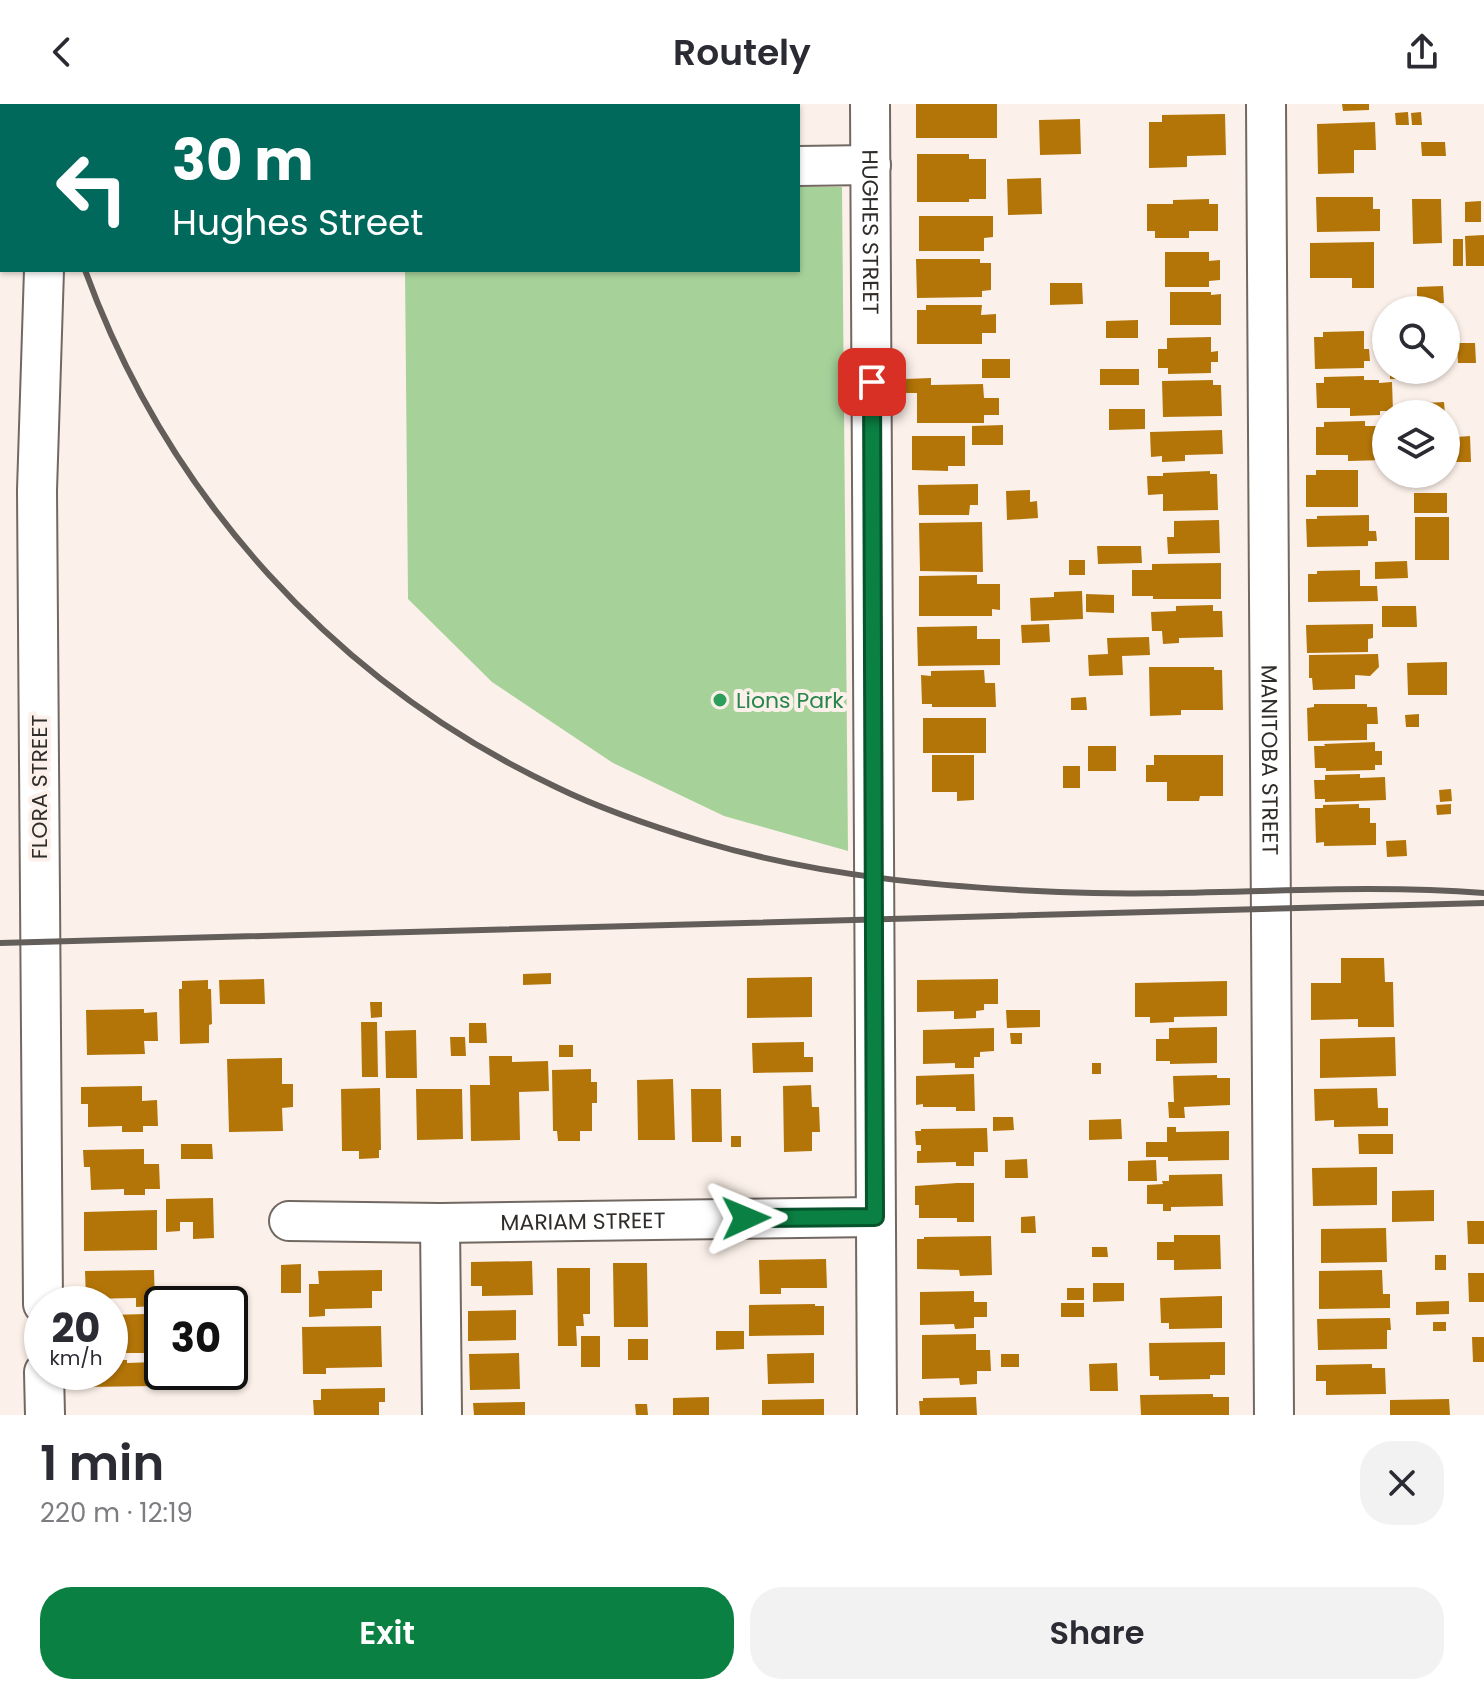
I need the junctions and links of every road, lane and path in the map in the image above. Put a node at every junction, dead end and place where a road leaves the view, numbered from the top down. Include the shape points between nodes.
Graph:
1 (870, 104) edge
2 (1266, 104) edge
3 (871, 165) junction
4 (800, 166) edge
5 (44, 272) edge
6 (875, 1217) junction
7 (289, 1221) dead end
8 (440, 1223) junction
9 (43, 1286) edge
10 (44, 1390) edge
11 (45, 1415) edge
12 (442, 1415) edge
13 (877, 1415) edge
14 (1274, 1415) edge

1 - 3 street, HUGHES STREET
2 - 14 street, MANITOBA STREET
3 - 4 street
3 - 6 street, HUGHES STREET
5 - 9 street, FLORA STREET via 37,490
6 - 8 street, MARIAM STREET
6 - 13 street, HUGHES STREET
7 - 8 street, MARIAM STREET
8 - 12 street
10 - 11 street

